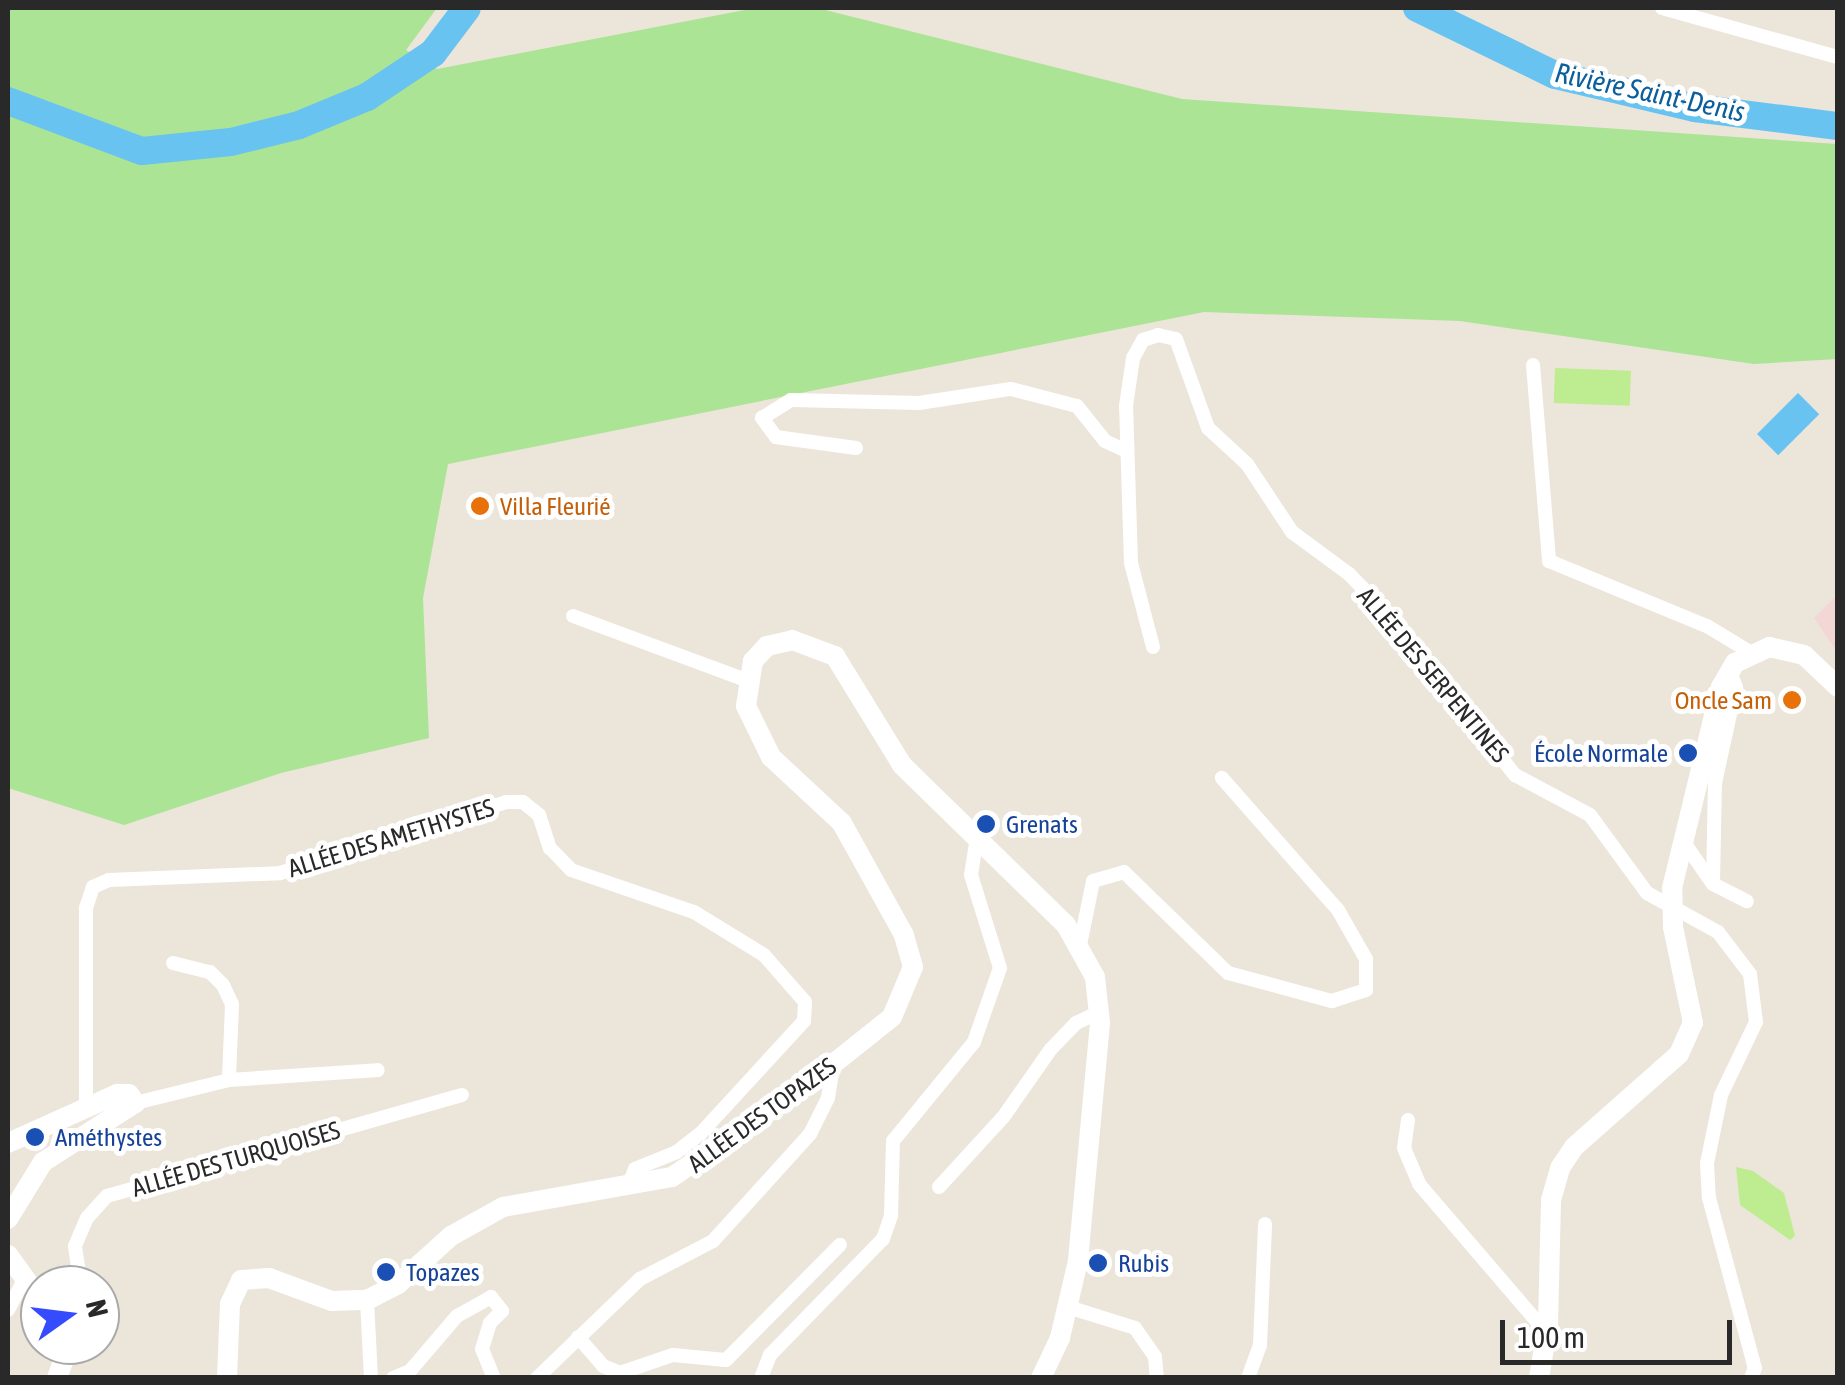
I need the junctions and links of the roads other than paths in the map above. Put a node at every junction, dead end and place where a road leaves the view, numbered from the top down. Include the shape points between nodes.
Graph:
1 (1662, 8) edge
2 (1838, 57) edge
3 (1533, 366) dead end
4 (856, 448) dead end
5 (1126, 451) junction
6 (573, 616) dead end
7 (1153, 647) dead end
8 (1750, 652) junction
9 (1729, 670) junction
10 (746, 680) junction
11 (1838, 687) edge
12 (1222, 778) dead end
13 (978, 838) junction
14 (1683, 841) junction
15 (1713, 884) junction
16 (1747, 901) dead end
17 (1670, 907) junction
18 (1080, 945) junction
19 (173, 963) dead end
20 (1100, 1023) junction
21 (834, 1065) junction
22 (378, 1070) dead end
23 (228, 1080) junction
24 (462, 1095) dead end
25 (135, 1102) junction
26 (86, 1106) junction
27 (1408, 1120) dead end
28 (8, 1144) edge
29 (628, 1186) junction
30 (939, 1187) dead end
31 (8, 1219) edge
32 (1265, 1224) dead end
33 (840, 1245) dead end
34 (77, 1265) edge
35 (20, 1288) edge
36 (367, 1300) junction
37 (1068, 1308) junction
38 (8, 1310) edge
39 (1545, 1331) junction
40 (578, 1337) junction
41 (372, 1376) edge
42 (228, 1378) edge
43 (391, 1378) edge
44 (494, 1378) edge
45 (538, 1378) edge
46 (761, 1378) edge
47 (1041, 1378) edge
48 (1157, 1378) edge
49 (1248, 1378) edge
50 (1540, 1378) edge
51 (1751, 1378) edge

1 - 2 street
3 - 8 street via 1549,562 1706,626
4 - 5 street via 776,438 762,418 792,400 919,403 1011,389 1077,406 1105,442
5 - 7 street, ALLÉE DES SERPENTINES via 1131,563
5 - 17 street, ALLÉE DES SERPENTINES via 1133,358 1143,340 1176,339 1208,428 1247,464 1292,532 1349,574 1389,616 1515,775 1590,815 1608,832 1629,874
6 - 10 street
8 - 9 main road
8 - 11 main road via 1769,647 1804,656
9 - 14 main road
9 - 15 street via 1736,687 1715,783
10 - 13 main road via 767,646 792,640 835,656 902,765
10 - 21 main road, ALLÉE DES TOPAZES via 754,734 842,823 910,950 913,967 902,1001
12 - 18 street via 1338,910 1366,959 1366,990 1332,1001 1241,979 1204,954 1124,872 1093,881
13 - 18 main road
13 - 46 street via 971,876 1000,968 980,1027 957,1070 893,1140 891,1216 883,1239 770,1354
14 - 15 street
14 - 17 main road
15 - 16 street
17 - 39 main road via 1693,1023 1679,1054 1574,1147 1560,1168 1551,1200
17 - 51 street via 1727,942 1750,974 1758,1002 1756,1022 1714,1117 1706,1162 1709,1198 1755,1368
18 - 20 main road via 1095,977
19 - 23 street via 210,972 232,1004
20 - 30 street via 1090,1016 1076,1023 1051,1048 1004,1116
20 - 37 main road
21 - 29 main road, ALLÉE DES TOPAZES via 690,1169
21 - 40 street via 828,1098 810,1134 714,1241 640,1279
22 - 23 street
23 - 25 street
24 - 34 street, ALLÉE DES TURQUOISES via 107,1196 75,1246
25 - 26 main road via 130,1094 116,1094
25 - 31 main road via 43,1162
26 - 28 main road
26 - 29 street, ALLÉE DES AMETHYSTES via 86,908 93,887 109,880 280,873 523,802 539,815 550,848 570,870 672,902 734,934 764,955 805,1002 794,1032 700,1133 677,1152 635,1169
27 - 39 street via 1404,1148 1420,1184
29 - 36 main road, ALLÉE DES TOPAZES via 526,1201 482,1216 398,1284
32 - 49 street via 1260,1345
33 - 40 street via 726,1360 673,1355 620,1373 603,1366
35 - 38 street
36 - 41 street
36 - 42 main road via 332,1301 269,1278 241,1280 230,1304
37 - 47 main road
37 - 48 street via 1135,1328 1155,1357
39 - 50 main road
40 - 45 street
41 - 43 street
43 - 44 street via 410,1371 457,1316 492,1297 502,1311 490,1323 482,1349

